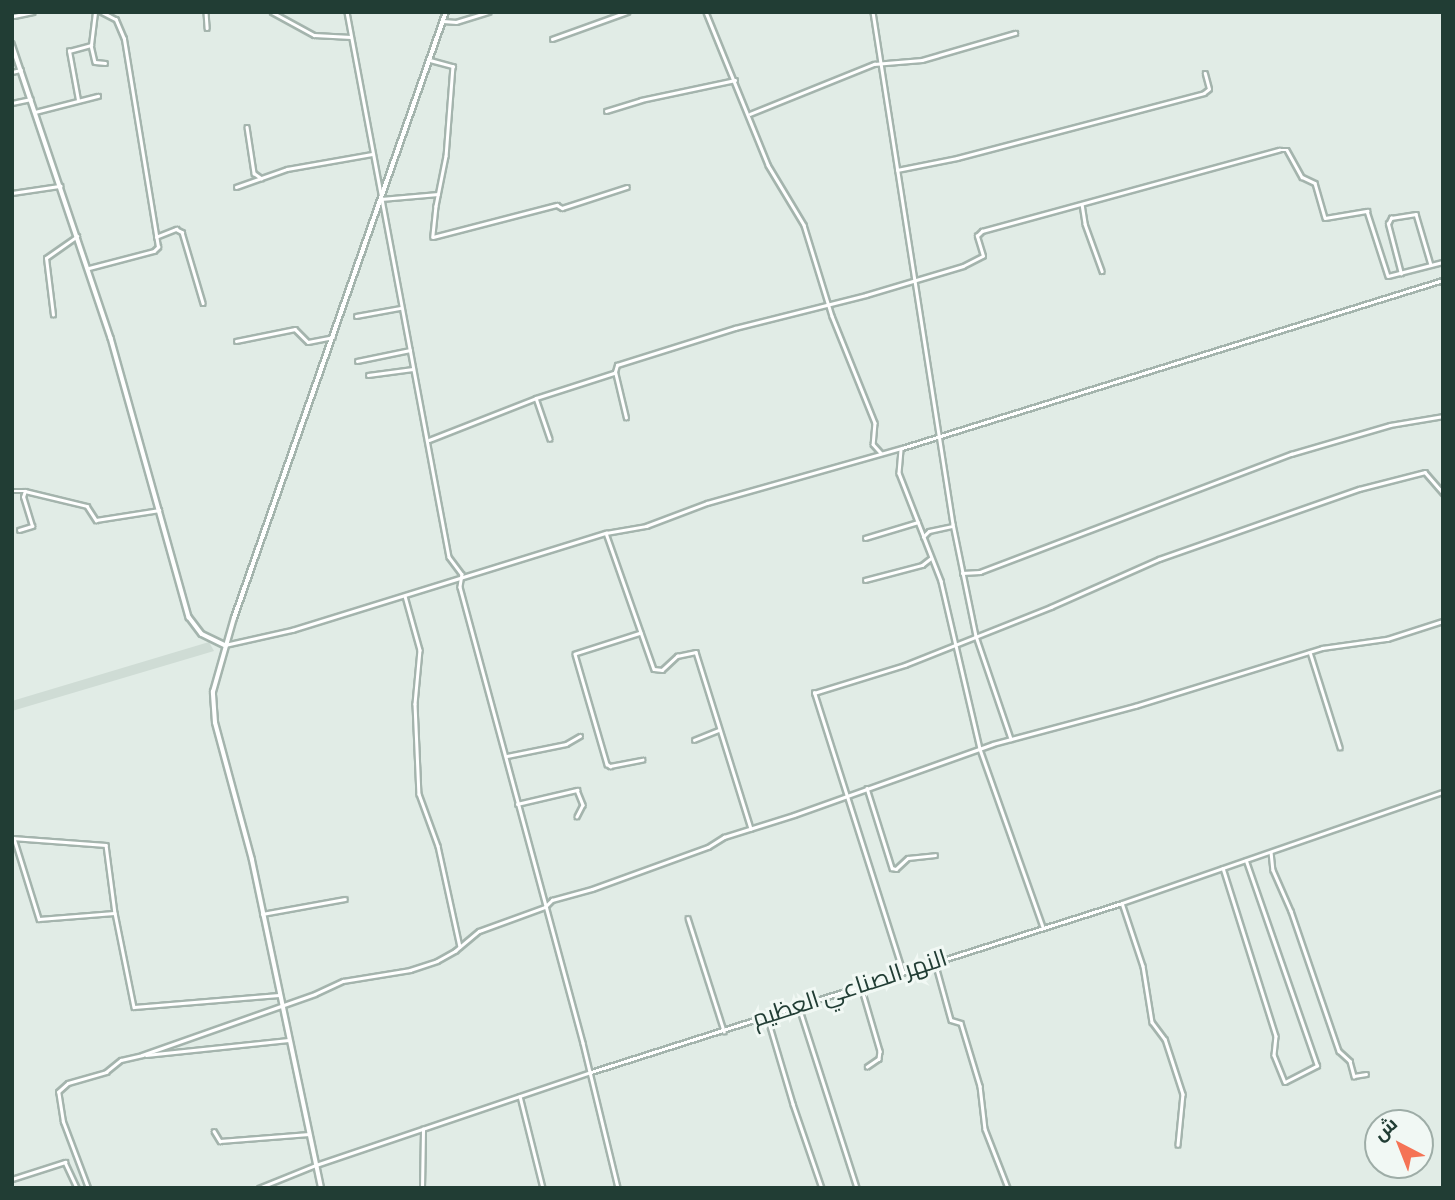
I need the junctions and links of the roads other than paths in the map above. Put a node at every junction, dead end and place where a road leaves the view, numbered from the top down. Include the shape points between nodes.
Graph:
1 (33, 12) edge
2 (95, 12) edge
3 (101, 12) edge
4 (206, 12) edge
5 (272, 12) edge
6 (347, 12) edge
7 (446, 12) edge
8 (489, 12) edge
9 (627, 12) edge
10 (706, 12) edge
11 (873, 12) edge
12 (14, 16) edge
13 (443, 21) junction
14 (207, 28) dead end
15 (1015, 33) dead end
16 (351, 37) junction
17 (552, 39) dead end
18 (12, 44) edge
19 (91, 45) junction
20 (430, 60) junction
21 (106, 63) dead end
22 (881, 64) junction
23 (21, 70) junction
24 (12, 72) edge
25 (1205, 74) dead end
26 (735, 80) junction
27 (98, 96) dead end
28 (31, 99) junction
29 (78, 100) junction
30 (12, 103) edge
31 (606, 111) dead end
32 (35, 112) junction
33 (750, 114) junction
34 (247, 127) dead end
35 (372, 154) junction
36 (897, 170) junction
37 (261, 178) junction
38 (60, 186) junction
39 (236, 187) dead end
40 (627, 187) dead end
41 (12, 193) edge
42 (438, 194) junction
43 (381, 200) junction
44 (1082, 204) junction
45 (77, 236) junction
46 (156, 237) junction
47 (1443, 262) edge
48 (1431, 265) junction
49 (89, 268) junction
50 (1102, 271) dead end
51 (1401, 274) junction
52 (1443, 281) edge
53 (915, 282) junction
54 (203, 303) dead end
55 (828, 305) junction
56 (400, 308) junction
57 (53, 315) dead end
58 (356, 316) dead end
59 (333, 337) junction
60 (236, 341) dead end
61 (410, 350) junction
62 (357, 361) dead end
63 (414, 369) junction
64 (615, 372) junction
65 (368, 375) dead end
66 (536, 398) junction
67 (1443, 416) edge
68 (626, 418) dead end
69 (939, 435) junction
70 (429, 439) junction
71 (550, 439) dead end
72 (902, 449) junction
73 (882, 454) junction
74 (12, 491) edge
75 (25, 491) junction
76 (1443, 493) edge
77 (159, 510) junction
78 (918, 522) junction
79 (953, 526) junction
80 (19, 530) dead end
81 (606, 533) junction
82 (923, 537) junction
83 (865, 538) dead end
84 (931, 558) junction
85 (962, 573) junction
86 (461, 580) junction
87 (865, 580) dead end
88 (405, 596) junction
89 (1443, 621) edge
90 (641, 633) junction
91 (976, 636) junction
92 (958, 643) junction
93 (225, 645) junction
94 (1310, 652) junction
95 (719, 730) junction
96 (580, 736) dead end
97 (1011, 739) junction
98 (694, 740) dead end
99 (1340, 747) dead end
100 (981, 749) junction
101 (507, 757) junction
102 (642, 760) dead end
103 (867, 788) junction
104 (1443, 792) edge
105 (847, 794) junction
106 (517, 804) junction
107 (577, 817) dead end
108 (751, 829) junction
109 (13, 838) edge
110 (1271, 852) junction
111 (934, 855) dead end
112 (1246, 861) junction
113 (1223, 868) junction
114 (345, 900) dead end
115 (1122, 903) junction
116 (545, 907) junction
117 (115, 913) junction
118 (262, 914) junction
119 (688, 918) dead end
120 (1043, 927) junction
121 (460, 947) junction
122 (935, 962) junction
123 (903, 973) junction
124 (861, 986) junction
125 (279, 995) junction
126 (281, 1004) junction
127 (799, 1004) junction
128 (767, 1016) junction
129 (724, 1031) junction
130 (288, 1040) junction
131 (142, 1055) junction
132 (867, 1067) dead end
133 (591, 1072) junction
134 (1366, 1074) dead end
135 (520, 1096) junction
136 (423, 1129) junction
137 (214, 1130) dead end
138 (309, 1134) junction
139 (1178, 1145) dead end
140 (316, 1165) junction
141 (12, 1179) edge
142 (78, 1188) edge
143 (89, 1188) edge
144 (258, 1188) edge
145 (321, 1188) edge
146 (422, 1188) edge
147 (543, 1188) edge
148 (618, 1188) edge
149 (822, 1188) edge
150 (857, 1188) edge
151 (1008, 1188) edge

1 - 12 street
2 - 19 street
3 - 46 street via 116,20 124,39
4 - 14 street
5 - 16 street via 310,33
6 - 16 street
7 - 13 street
8 - 13 street
9 - 17 street
10 - 26 street
11 - 22 street
13 - 20 street
15 - 22 street via 932,57
16 - 35 street
18 - 23 street
19 - 21 street via 95,62
19 - 29 street via 69,50
20 - 42 street via 453,66 446,156
20 - 43 street
22 - 33 street
22 - 36 street
23 - 24 street
23 - 28 street
25 - 36 street via 1209,89 1204,93
26 - 31 street
26 - 33 street
27 - 29 street
28 - 30 street
28 - 32 street
29 - 32 street
32 - 38 street
33 - 55 street via 768,165 804,225
34 - 37 street via 254,173
35 - 37 street
35 - 43 street
36 - 53 street
37 - 39 street
38 - 41 street
38 - 45 street
40 - 42 street via 562,208 557,205 435,238 431,234
42 - 43 street
43 - 56 street
43 - 59 street
44 - 50 street
44 - 51 street via 1285,149 1302,177 1315,183 1325,218 1367,211 1386,275
44 - 53 street via 980,232 982,257
45 - 49 street
45 - 57 street via 46,258
46 - 49 street via 154,251
46 - 54 street via 176,229 182,232
47 - 48 street
48 - 51 street
48 - 51 street via 1416,214 1391,218 1388,224
49 - 77 street
52 - 69 street
53 - 55 street
53 - 69 street
55 - 64 street via 618,365
55 - 73 street via 875,423 873,444
56 - 58 street
56 - 61 street
59 - 60 street via 308,342 295,330
59 - 93 street
61 - 62 street
61 - 63 street
63 - 65 street
63 - 70 street
64 - 66 street
64 - 68 street
66 - 70 street
66 - 71 street
67 - 85 street via 1390,425 1263,463 980,572
69 - 72 street
69 - 79 street
70 - 86 street via 449,556 459,568
72 - 73 street
72 - 78 street via 899,473
73 - 81 street via 743,492 646,526
74 - 75 street
75 - 77 street via 87,506 96,520
75 - 80 street via 32,526
76 - 91 street via 1425,472 1359,489 1159,559
77 - 93 street via 192,623 209,639
78 - 82 street
78 - 83 street
79 - 82 street via 929,531
79 - 85 street
81 - 86 street
81 - 90 street
82 - 84 street
84 - 87 street via 922,565
84 - 92 street via 942,581
85 - 91 street
86 - 88 street
86 - 101 street
88 - 93 street
88 - 121 street via 421,650 415,704 419,794 438,846
89 - 94 street via 1387,639
90 - 95 street via 656,670 677,656 695,652
90 - 102 street via 575,654 607,764
91 - 92 street
91 - 97 street
92 - 100 street
92 - 105 street via 814,693
93 - 118 street via 215,680 213,712
94 - 97 street
94 - 99 street
95 - 98 street
95 - 108 street
96 - 101 street via 566,744
97 - 100 street
100 - 103 street
100 - 120 street
101 - 106 street
103 - 105 street
103 - 111 street via 892,868 908,858
104 - 110 street, النهر الصناعي العظيم
105 - 108 street
105 - 123 street
106 - 107 street via 578,790 583,805
106 - 116 street
108 - 116 street via 603,886 558,898
109 - 117 street via 39,919
109 - 117 street via 106,845
110 - 112 street, النهر الصناعي العظيم
110 - 134 street via 1273,870 1339,1051 1350,1061 1354,1076
112 - 113 street, النهر الصناعي العظيم
112 - 113 street via 1317,1066 1285,1082 1274,1055 1276,1035
113 - 115 street, النهر الصناعي العظيم
114 - 118 street
115 - 120 street, النهر الصناعي العظيم
115 - 139 street via 1143,966 1152,1023 1165,1039 1184,1094
116 - 121 street via 483,928
116 - 133 street
117 - 125 street via 134,1007
118 - 125 street
119 - 129 street
120 - 122 street, النهر الصناعي العظيم
121 - 126 street via 410,970 343,981
122 - 123 street, النهر الصناعي العظيم
122 - 151 street via 951,1020 961,1023 980,1086 985,1129
123 - 124 street, النهر الصناعي العظيم
124 - 127 street, النهر الصناعي العظيم
124 - 132 street via 880,1051 876,1062
125 - 126 street
126 - 130 street
126 - 131 street
127 - 128 street, النهر الصناعي العظيم
127 - 150 street
128 - 129 street, النهر الصناعي العظيم
128 - 149 street
129 - 133 street, النهر الصناعي العظيم
130 - 131 street
130 - 138 street
131 - 143 street via 68,1083 58,1092 62,1122
133 - 135 street, النهر الصناعي العظيم
133 - 148 street
135 - 136 street, النهر الصناعي العظيم
135 - 147 street
136 - 140 street, النهر الصناعي العظيم
136 - 146 street
137 - 138 street via 220,1142
138 - 140 street
140 - 144 street, النهر الصناعي العظيم
140 - 145 street
141 - 142 street via 65,1162

